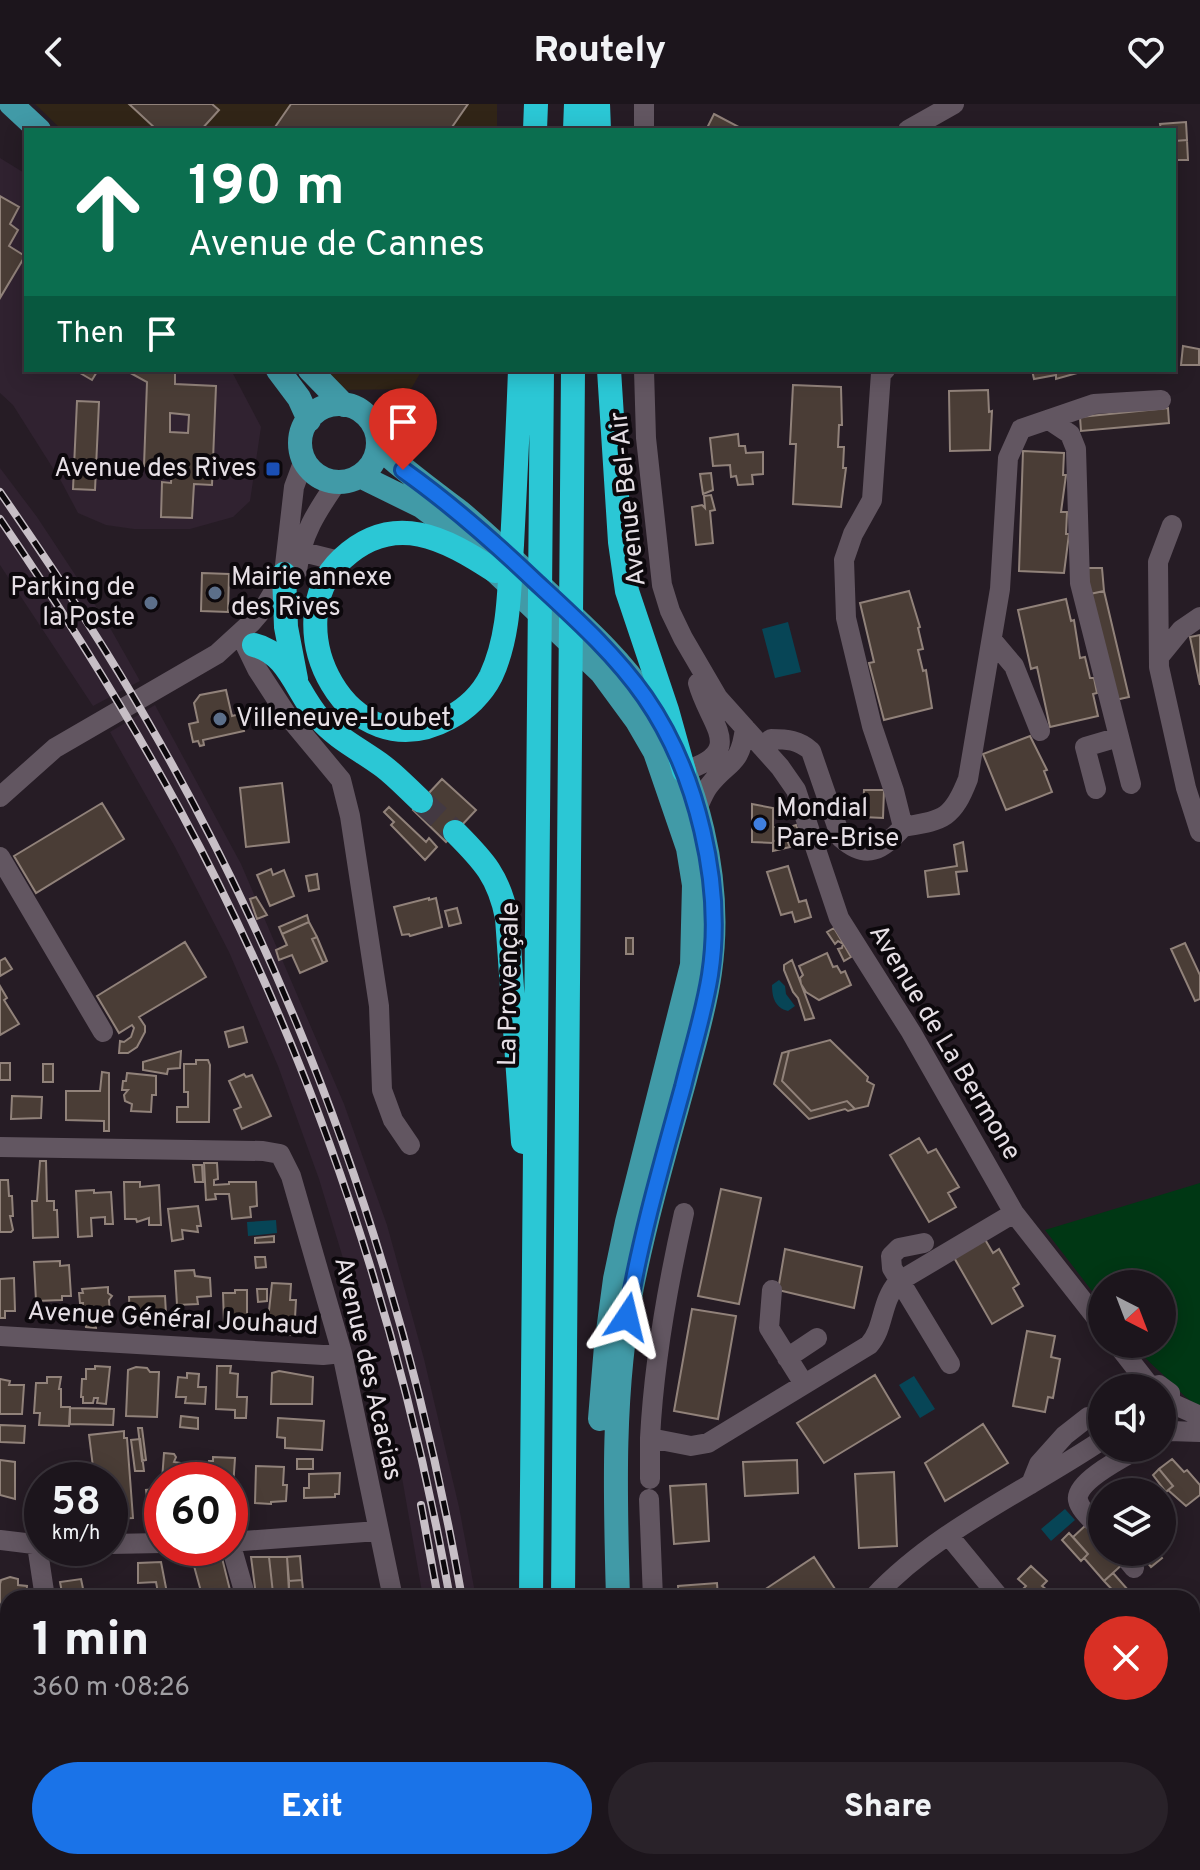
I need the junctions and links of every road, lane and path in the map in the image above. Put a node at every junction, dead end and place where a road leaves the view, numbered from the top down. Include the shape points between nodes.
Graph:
1 (11, 104) edge
2 (536, 104) edge
3 (544, 104) edge
4 (576, 104) edge
5 (598, 104) edge
6 (644, 104) edge
7 (954, 104) edge
8 (37, 128) edge
9 (535, 128) edge
10 (544, 128) edge
11 (575, 128) edge
12 (599, 128) edge
13 (644, 128) edge
14 (912, 128) edge
15 (280, 372) edge
16 (312, 372) edge
17 (520, 372) edge
18 (542, 372) edge
19 (573, 372) edge
20 (609, 372) edge
21 (644, 372) edge
22 (882, 372) edge
23 (1161, 400) dead end
24 (344, 405) junction
25 (309, 420) junction
26 (1049, 420) junction
27 (378, 446) junction
28 (304, 460) junction
29 (348, 479) junction
30 (1172, 525) dead end
31 (299, 551) junction
32 (339, 561) junction
33 (495, 571) junction
34 (284, 574) junction
35 (1200, 617) edge
36 (286, 627) junction
37 (992, 640) junction
38 (247, 642) junction
39 (1159, 657) junction
40 (605, 662) junction
41 (696, 663) junction
42 (297, 685) junction
43 (745, 728) junction
44 (1040, 731) dead end
45 (1119, 737) junction
46 (762, 747) junction
47 (780, 767) junction
48 (684, 771) junction
49 (722, 775) junction
50 (1131, 784) dead end
51 (1096, 789) dead end
52 (0, 797) edge
53 (421, 801) tunnel mouth
54 (696, 811) junction
55 (903, 827) junction
56 (455, 832) tunnel mouth
57 (1200, 832) edge
58 (0, 857) edge
59 (103, 1032) dead end
60 (410, 1145) dead end
61 (0, 1147) edge
62 (684, 1213) dead end
63 (1014, 1213) junction
64 (535, 1227) junction
65 (924, 1243) dead end
66 (898, 1282) junction
67 (772, 1290) dead end
68 (1088, 1307) edge
69 (0, 1336) edge
70 (817, 1338) dead end
71 (342, 1353) junction
72 (787, 1358) junction
73 (950, 1364) dead end
74 (804, 1384) junction
75 (1176, 1412) edge
76 (1200, 1416) edge
77 (1088, 1417) edge
78 (1176, 1431) edge
79 (1200, 1432) edge
80 (650, 1438) junction
81 (1088, 1449) edge
82 (1116, 1462) edge
83 (1093, 1478) edge
84 (1088, 1482) edge
85 (1031, 1485) junction
86 (1088, 1515) edge
87 (378, 1531) junction
88 (949, 1536) junction
89 (0, 1540) edge
90 (248, 1541) edge
91 (24, 1543) edge
92 (41, 1566) edge
93 (237, 1566) edge
94 (44, 1590) edge
95 (244, 1590) edge
96 (391, 1590) edge
97 (531, 1590) edge
98 (563, 1590) edge
99 (602, 1590) edge
100 (618, 1590) edge
101 (653, 1590) edge
102 (880, 1590) edge
103 (993, 1590) edge

1 - 8 main road
2 - 9 highway
3 - 10 highway
4 - 11 highway
5 - 12 highway
6 - 13 street
7 - 14 street
15 - 25 main road
16 - 24 main road
17 - 32 highway via 507,622 490,677 459,713 434,727 390,730 351,709 336,692 319,653 317,611
18 - 64 highway, La Provençale
19 - 98 highway
20 - 48 highway via 627,591
21 - 41 street, Avenue Bel-Air via 662,585
22 - 55 street via 872,500 844,560 846,618
23 - 26 street via 1094,404
24 - 25 main road via 318,411
24 - 27 main road via 373,424
25 - 28 main road via 300,439
26 - 37 street via 1021,429 1008,458
26 - 45 street via 1070,434 1076,449 1080,583
27 - 29 main road via 375,458
27 - 40 main road via 495,543
28 - 29 main road via 318,476
28 - 34 street via 292,498
29 - 31 street via 313,517
29 - 33 main road via 421,506 465,539
30 - 39 street via 1158,562
31 - 32 street
31 - 36 street
32 - 33 highway via 377,538 423,534 452,544
33 - 40 main road
34 - 36 highway
34 - 38 street
35 - 39 street
36 - 38 street
36 - 42 highway
37 - 44 street via 1014,666
37 - 55 street via 968,779 959,802 941,820
38 - 42 highway via 272,652
38 - 52 street via 55,748
38 - 60 street via 287,715 341,780 379,1006 382,1090
39 - 57 street
40 - 48 main road via 646,698
40 - 99 main road via 655,752 669,789 688,848 695,925 684,1007 615,1279 600,1421
41 - 43 street, Avenue Bel-Air
41 - 48 street, Avenue Bel-Air via 699,687 722,738 712,759
42 - 53 highway via 335,734
43 - 46 street, Avenue Bel-Air
43 - 49 street via 738,758
45 - 50 street
45 - 51 street via 1085,747
46 - 47 street, Avenue de La Bermone
46 - 55 street via 771,739 787,739 811,751 841,838 850,847 873,851
47 - 49 street via 745,765
47 - 63 street, Avenue de La Bermone via 804,809 839,918
48 - 54 main road
49 - 54 street via 709,786
54 - 100 main road via 711,880 710,971 645,1230 623,1345 617,1417
56 - 64 highway via 482,859 502,892 520,1118
58 - 59 street
61 - 71 street, Avenue des Acacias via 280,1154
62 - 80 street via 664,1302
63 - 66 street
63 - 68 street, Avenue de La Bermone
64 - 97 highway, La Provençale
65 - 66 street via 899,1248 891,1256
66 - 73 street
66 - 74 street via 887,1295 869,1345
67 - 72 street via 769,1328
69 - 71 street, Avenue Général Jouhaud
70 - 72 street
71 - 87 street, Avenue des Acacias
72 - 74 street
74 - 80 street via 708,1443 691,1446
75 - 76 street
77 - 85 street via 1039,1464
78 - 79 street
80 - 101 street
81 - 85 street
82 - 83 street
84 - 86 street via 1077,1496
85 - 88 street
87 - 90 street
87 - 96 street, Avenue des Acacias
88 - 102 street
88 - 103 street
89 - 91 street
92 - 94 street
93 - 95 street

